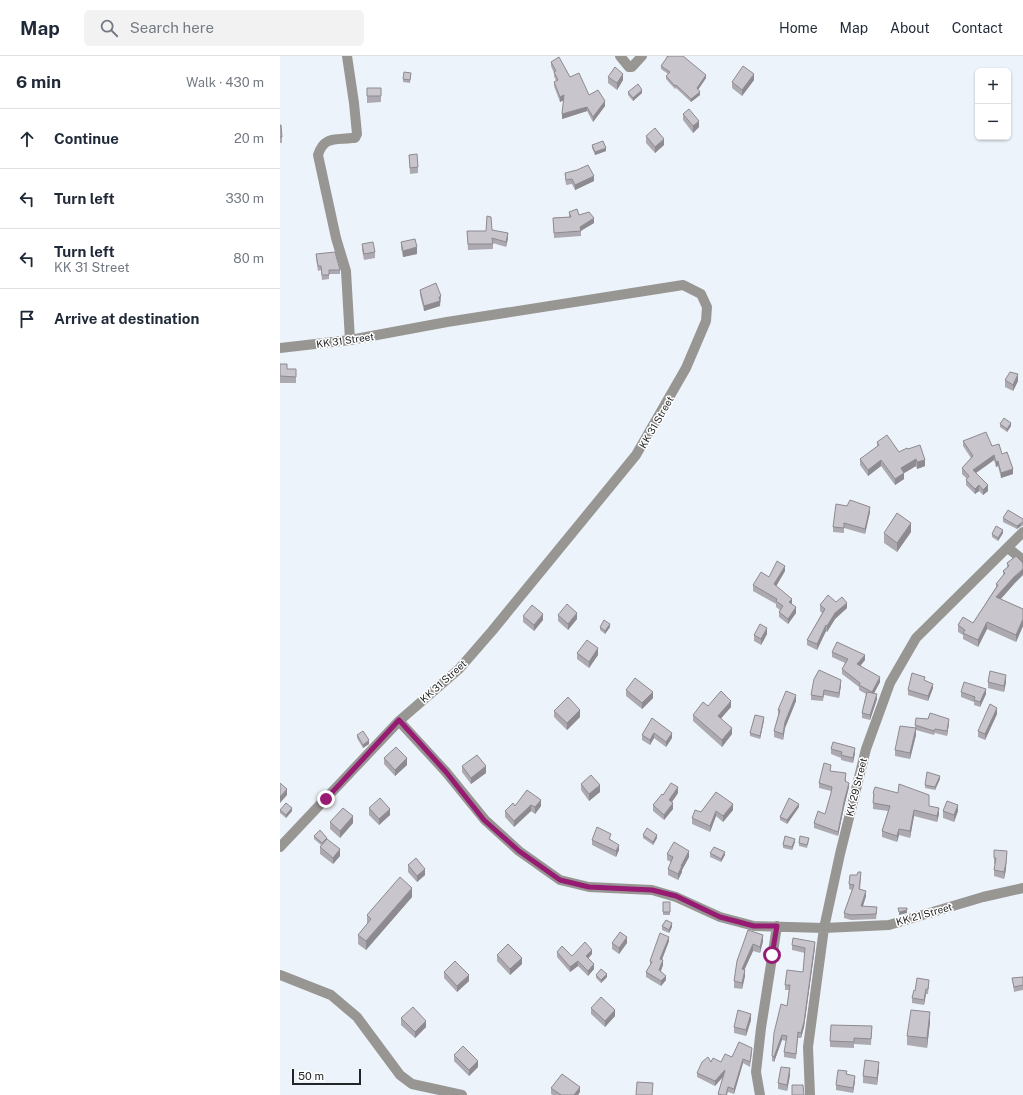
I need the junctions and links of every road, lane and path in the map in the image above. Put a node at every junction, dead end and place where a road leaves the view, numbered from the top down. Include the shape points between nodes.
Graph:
1 (347, 56) edge
2 (620, 56) edge
3 (642, 56) edge
4 (350, 340) junction
5 (280, 348) edge
6 (1023, 532) edge
7 (1008, 548) junction
8 (1023, 560) edge
9 (399, 720) junction
10 (280, 847) edge
11 (1023, 888) edge
12 (777, 926) junction
13 (824, 928) junction
14 (280, 975) edge
15 (462, 1095) edge
16 (760, 1095) edge
17 (810, 1095) edge

1 - 4 street via 357,134 354,138 324,142 318,155 346,271
2 - 3 street via 629,67 632,67
4 - 5 street, KK 31 Street
4 - 9 street, KK 31 Street via 683,285 701,294 707,307 706,321 686,368 636,456 459,669
6 - 7 street, KK 29 Street
7 - 8 street
7 - 13 street, KK 29 Street via 916,638 890,683 866,749
9 - 10 street, KK 31 Street
9 - 12 street, KK 21 Street via 446,772 484,820 519,851 560,880 589,887 652,890 676,896 720,917 754,926
11 - 13 street, KK 21 Street via 889,925
12 - 13 street, KK 21 Street
12 - 16 street via 756,1072
13 - 17 street, KK 29 Street via 808,1047
14 - 15 street via 331,995 357,1017 400,1075 412,1084

